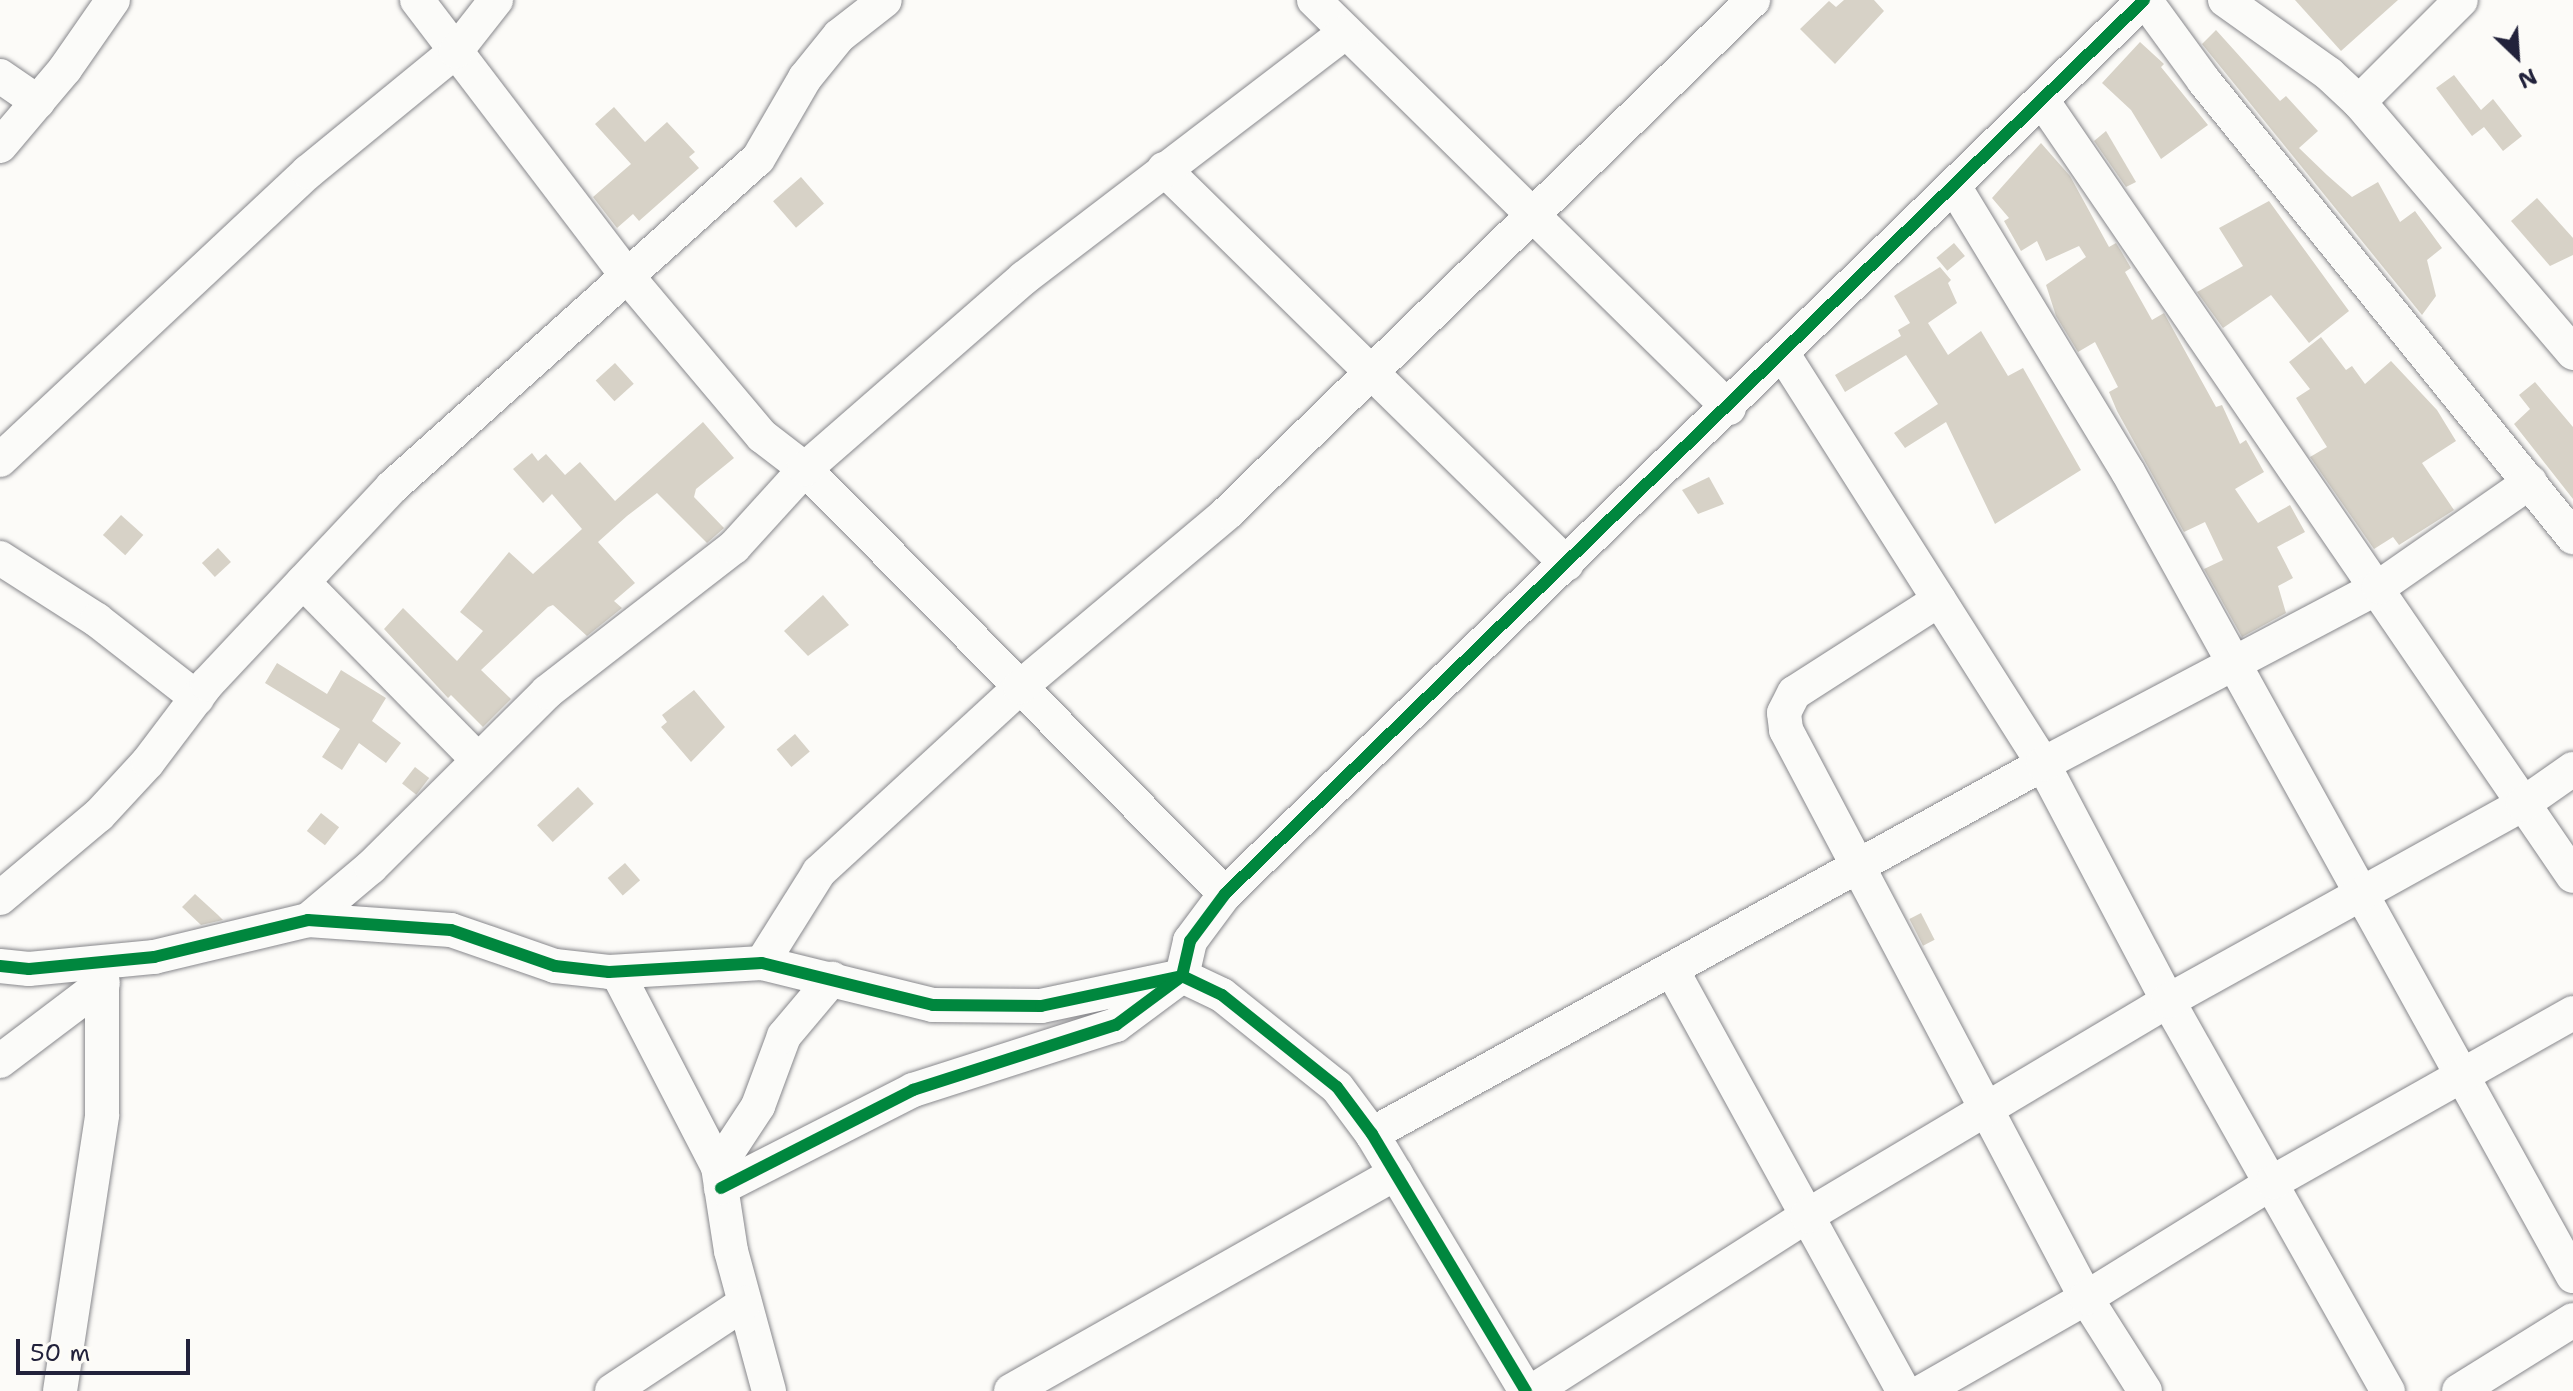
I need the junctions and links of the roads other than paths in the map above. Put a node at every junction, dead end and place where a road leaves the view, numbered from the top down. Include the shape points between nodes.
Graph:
1 (113, 0) edge
2 (417, 0) edge
3 (496, 0) edge
4 (885, 0) edge
5 (1753, 0) edge
6 (2144, 0) edge
7 (2225, 0) edge
8 (2461, 0) edge
9 (1332, 12) edge
10 (456, 51) junction
11 (0, 76) edge
12 (2042, 100) junction
13 (38, 102) junction
14 (2359, 102) junction
15 (0, 146) edge
16 (1164, 169) junction
17 (1954, 186) junction
18 (1535, 217) junction
19 (628, 277) junction
20 (2573, 353) edge
21 (1783, 354) junction
22 (1375, 371) junction
23 (1729, 408) junction
24 (0, 460) edge
25 (805, 469) junction
26 (2530, 482) junction
27 (2573, 537) edge
28 (0, 558) edge
29 (1567, 564) junction
30 (303, 582) junction
31 (2379, 587) junction
32 (1939, 600) junction
33 (2233, 664) junction
34 (1020, 687) junction
35 (197, 698) junction
36 (478, 760) junction
37 (2043, 764) junction
38 (2573, 769) edge
39 (2523, 804) junction
40 (1856, 869) junction
41 (2573, 876) edge
42 (1225, 894) junction
43 (2363, 897) junction
44 (0, 898) edge
45 (308, 920) junction
46 (762, 963) junction
47 (0, 966) edge
48 (1672, 970) junction
49 (617, 972) junction
50 (102, 973) junction
51 (1182, 976) junction
52 (832, 979) junction
53 (2168, 1001) junction
54 (2573, 1013) edge
55 (0, 1061) edge
56 (2466, 1076) junction
57 (1987, 1109) junction
58 (1372, 1134) junction
59 (1396, 1173) junction
60 (719, 1178) junction
61 (2273, 1182) junction
62 (1807, 1216) junction
63 (2573, 1276) edge
64 (2086, 1298) junction
65 (745, 1303) junction
66 (2573, 1320) edge
67 (60, 1391) edge
68 (612, 1391) edge
69 (769, 1391) edge
70 (1011, 1391) edge
71 (1526, 1391) edge
72 (1533, 1391) edge
73 (1903, 1391) edge
74 (1923, 1391) edge
75 (2145, 1391) edge
76 (2388, 1391) edge
77 (2459, 1391) edge

1 - 13 street
2 - 10 street
3 - 10 street
4 - 19 street via 839,36 805,78 758,159
5 - 18 street
6 - 12 street
6 - 26 street
7 - 14 street via 2329,74
8 - 14 street
9 - 16 street
9 - 18 street
10 - 19 street
10 - 24 street via 308,172
11 - 13 street
12 - 17 street
12 - 31 street
13 - 15 street
14 - 20 street
16 - 22 street
16 - 25 street via 1024,278
17 - 21 street
17 - 33 street via 2128,472
18 - 22 street
18 - 23 street
19 - 25 street via 762,436
19 - 30 street via 392,487
21 - 23 street
21 - 32 street
22 - 29 street
22 - 34 street via 1227,513
23 - 29 street
25 - 34 street
25 - 36 street via 734,547 547,692
26 - 27 street
26 - 31 street
28 - 35 street via 97,620
29 - 42 street
30 - 35 street
30 - 36 street
31 - 33 street
31 - 39 street
32 - 37 street
32 - 40 street via 1794,693 1784,713 1786,730
33 - 37 street
33 - 43 street
34 - 42 street
34 - 46 street via 819,872
35 - 44 street via 99,815
36 - 45 street via 371,867
37 - 40 street
37 - 53 street
38 - 39 street
39 - 41 street
39 - 43 street
40 - 48 street
40 - 57 street
42 - 51 street via 1190,941
43 - 53 street
43 - 56 street
45 - 49 street via 451,930 555,966
45 - 50 street
46 - 49 street
46 - 52 street
47 - 50 street
48 - 58 street
48 - 62 street
49 - 60 street
50 - 55 street
50 - 67 street via 102,1115
51 - 52 street via 1041,1006 933,1005
51 - 58 street via 1222,995 1337,1087
51 - 60 street via 1116,1025 913,1090
52 - 60 street via 784,1036 758,1106
53 - 57 street
53 - 61 street
54 - 56 street
56 - 61 street
56 - 63 street
57 - 62 street
57 - 64 street
58 - 59 street
59 - 70 street
59 - 71 street
60 - 65 street
61 - 64 street
61 - 76 street
62 - 72 street
62 - 73 street
64 - 74 street
64 - 75 street
65 - 68 street
65 - 69 street
66 - 77 street

